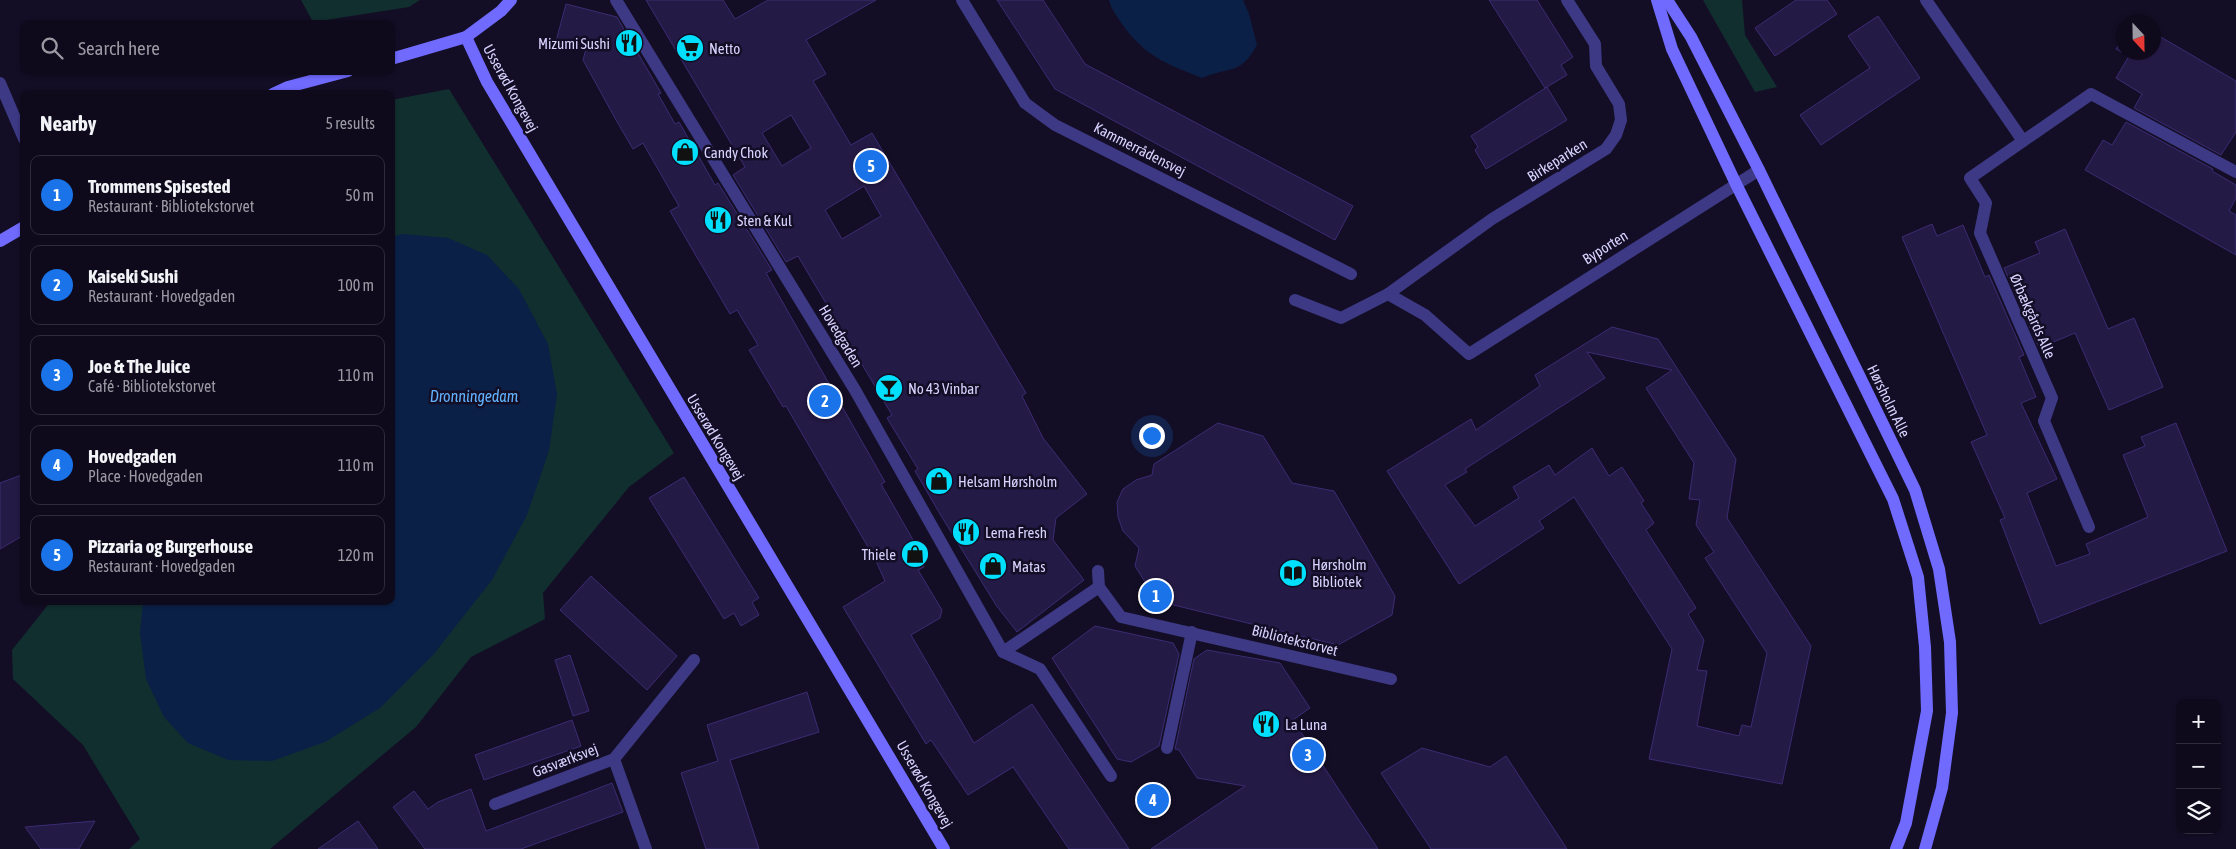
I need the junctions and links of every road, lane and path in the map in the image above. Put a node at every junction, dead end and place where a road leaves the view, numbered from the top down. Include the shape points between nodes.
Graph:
1 (512, 0) edge
2 (616, 0) edge
3 (962, 0) edge
4 (1567, 0) edge
5 (1657, 0) edge
6 (1667, 0) edge
7 (1926, 0) edge
8 (466, 37) junction
9 (395, 59) edge
10 (333, 75) edge
11 (0, 83) edge
12 (282, 90) edge
13 (20, 130) edge
14 (2023, 141) junction
15 (1759, 170) junction
16 (2236, 172) edge
17 (1736, 184) junction
18 (20, 229) edge
19 (0, 241) edge
20 (1351, 274) dead end
21 (1388, 294) junction
22 (1295, 300) dead end
23 (2089, 527) dead end
24 (1098, 571) dead end
25 (1098, 587) junction
26 (1192, 632) junction
27 (1003, 652) junction
28 (694, 660) dead end
29 (1391, 679) dead end
30 (1167, 748) dead end
31 (614, 759) junction
32 (1111, 776) dead end
33 (495, 804) dead end
34 (646, 849) edge
35 (944, 849) edge
36 (1896, 849) edge
37 (1925, 849) edge

1 - 8 main road
2 - 27 street, Hovedgaden via 855,390
3 - 20 street, Kammerrådensvej via 1025,103 1055,125
4 - 21 street, Birkeparken via 1595,44 1596,66 1619,104 1621,120 1616,135 1606,149 1492,219
5 - 17 main road via 1672,49
6 - 15 main road, Hørsholm Alle via 1691,37
7 - 14 street
8 - 9 main road
8 - 35 main road, Usserød Kongevej via 497,98
10 - 12 main road
11 - 13 street
14 - 16 street, Ørbækgårds Alle via 2091,94
14 - 23 street, Ørbækgårds Alle via 1970,178 1986,203 1980,233 2052,398 2044,421
15 - 17 street, Byporten
15 - 37 main road, Hørsholm Alle via 1915,490 1939,569 1950,642 1952,713 1942,788
17 - 21 street, Byporten via 1469,354 1424,315
17 - 36 main road via 1893,499 1918,577 1927,711 1906,823
18 - 19 main road
21 - 22 street via 1341,318
24 - 25 street
25 - 26 street, Bibliotekstorvet via 1121,617
25 - 27 street
26 - 29 street, Bibliotekstorvet
26 - 30 street
27 - 32 street via 1040,669
28 - 31 street
31 - 33 street, Gasværksvej
31 - 34 street, Gasværksvej

